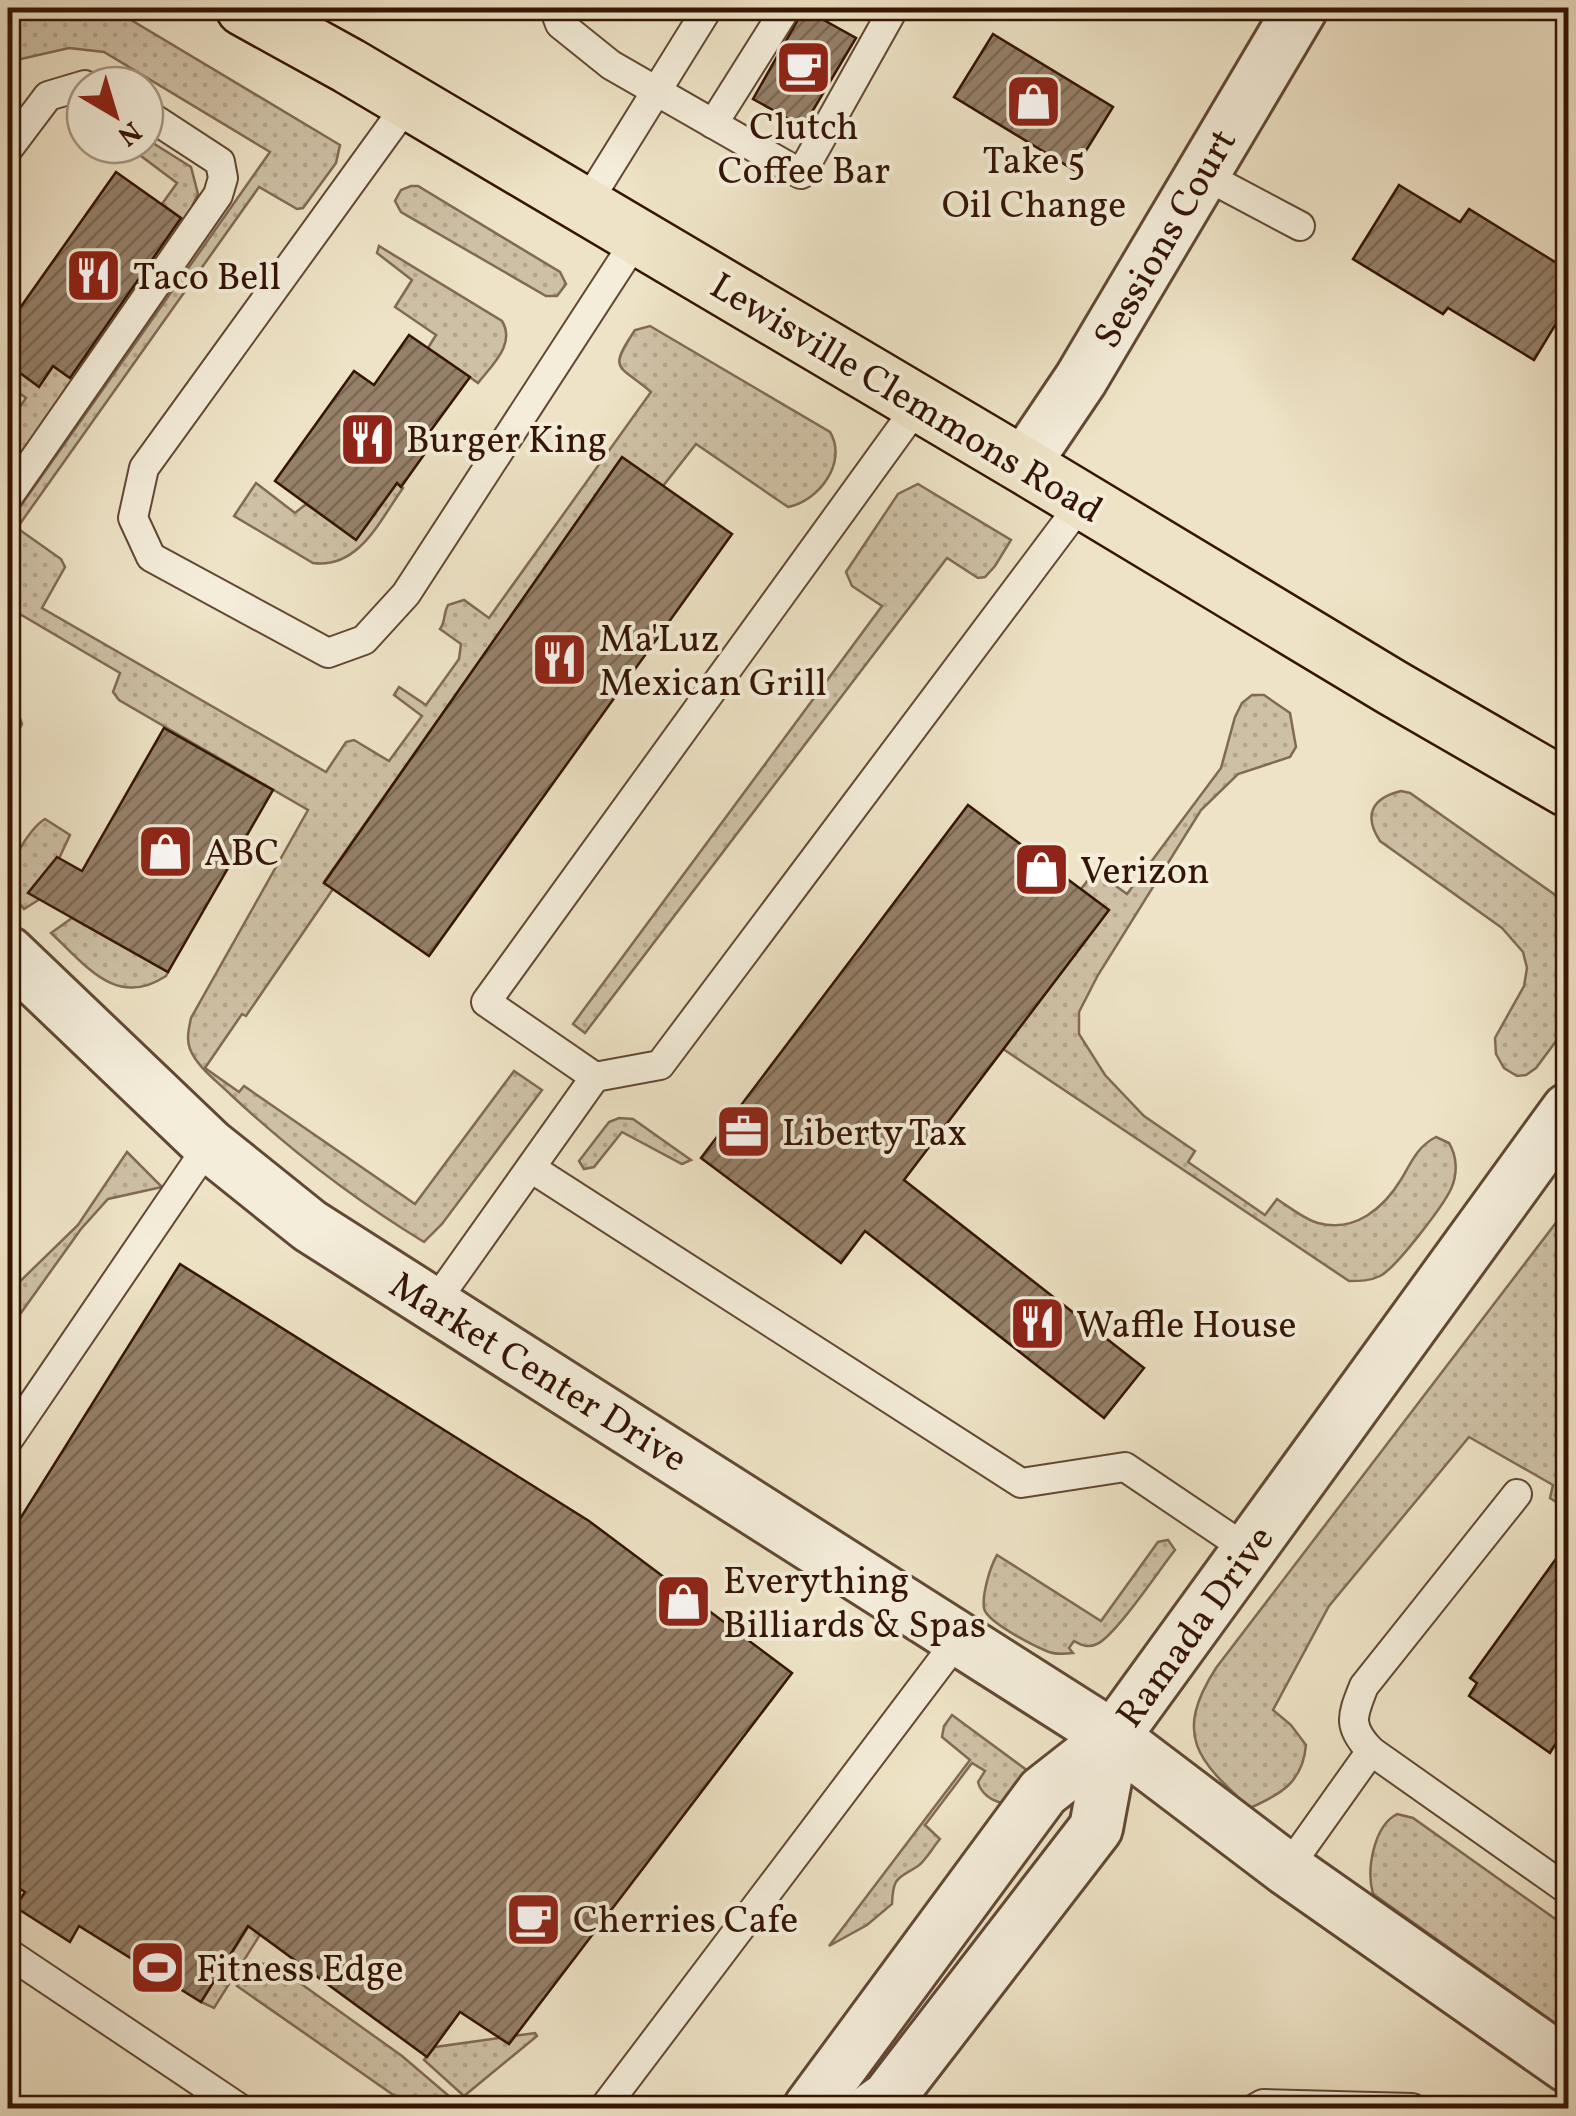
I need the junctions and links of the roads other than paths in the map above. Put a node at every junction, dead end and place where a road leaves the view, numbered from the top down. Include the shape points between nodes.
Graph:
1 (244, 8) edge
2 (554, 8) edge
3 (708, 8) edge
4 (786, 8) edge
5 (894, 8) edge
6 (1300, 8) edge
7 (65, 89) edge
8 (655, 90) junction
9 (408, 102) junction
10 (713, 124) junction
11 (165, 125) edge
12 (8, 148) edge
13 (1202, 174) junction
14 (585, 206) junction
15 (1300, 226) dead end
16 (638, 238) junction
17 (919, 404) junction
18 (1024, 464) junction
19 (8, 497) edge
20 (1083, 501) junction
21 (1568, 789) edge
22 (8, 952) edge
23 (594, 1078) junction
24 (1568, 1110) edge
25 (209, 1145) junction
26 (531, 1168) junction
27 (433, 1305) junction
28 (8, 1440) edge
29 (1516, 1494) dead end
30 (1248, 1550) junction
31 (960, 1638) junction
32 (1112, 1737) junction
33 (1371, 1751) junction
34 (1287, 1868) junction
35 (1568, 1890) edge
36 (8, 1953) edge
37 (1568, 2066) edge
38 (239, 2108) edge
39 (604, 2108) edge
40 (810, 2108) edge
41 (874, 2108) edge
42 (1256, 2108) edge
43 (1412, 2108) edge

1 - 9 main road, Lewisville Clemmons Road
2 - 8 lane via 560,24
3 - 8 lane
4 - 10 lane
5 - 10 lane via 801,174
6 - 13 street, Sessions Court
7 - 12 lane via 38,106
8 - 10 lane
8 - 14 lane
9 - 14 main road, Lewisville Clemmons Road
9 - 16 lane via 144,468 134,518 151,557 328,654 364,640 406,594
11 - 19 lane via 220,162 218,196
13 - 15 lane
13 - 18 street, Sessions Court
14 - 16 main road, Lewisville Clemmons Road
16 - 17 main road, Lewisville Clemmons Road
17 - 18 main road, Lewisville Clemmons Road
17 - 23 lane via 486,1002
18 - 20 main road, Lewisville Clemmons Road
20 - 21 main road, Lewisville Clemmons Road
20 - 23 lane via 660,1064
22 - 25 street, Market Center Drive
23 - 26 lane
24 - 30 street, Ramada Drive
25 - 27 street, Market Center Drive via 310,1226
25 - 28 lane
26 - 27 lane
26 - 30 lane via 1021,1483 1125,1467
27 - 31 street, Market Center Drive
29 - 33 lane via 1364,1686 1353,1714 1354,1734
30 - 32 street, Ramada Drive
31 - 32 street, Market Center Drive
31 - 39 lane
32 - 34 street, Ramada Drive
32 - 40 street via 1043,1792
32 - 41 street via 1096,1828
33 - 34 lane
33 - 35 lane
34 - 37 street, Ramada Drive
36 - 38 lane
42 - 43 lane

